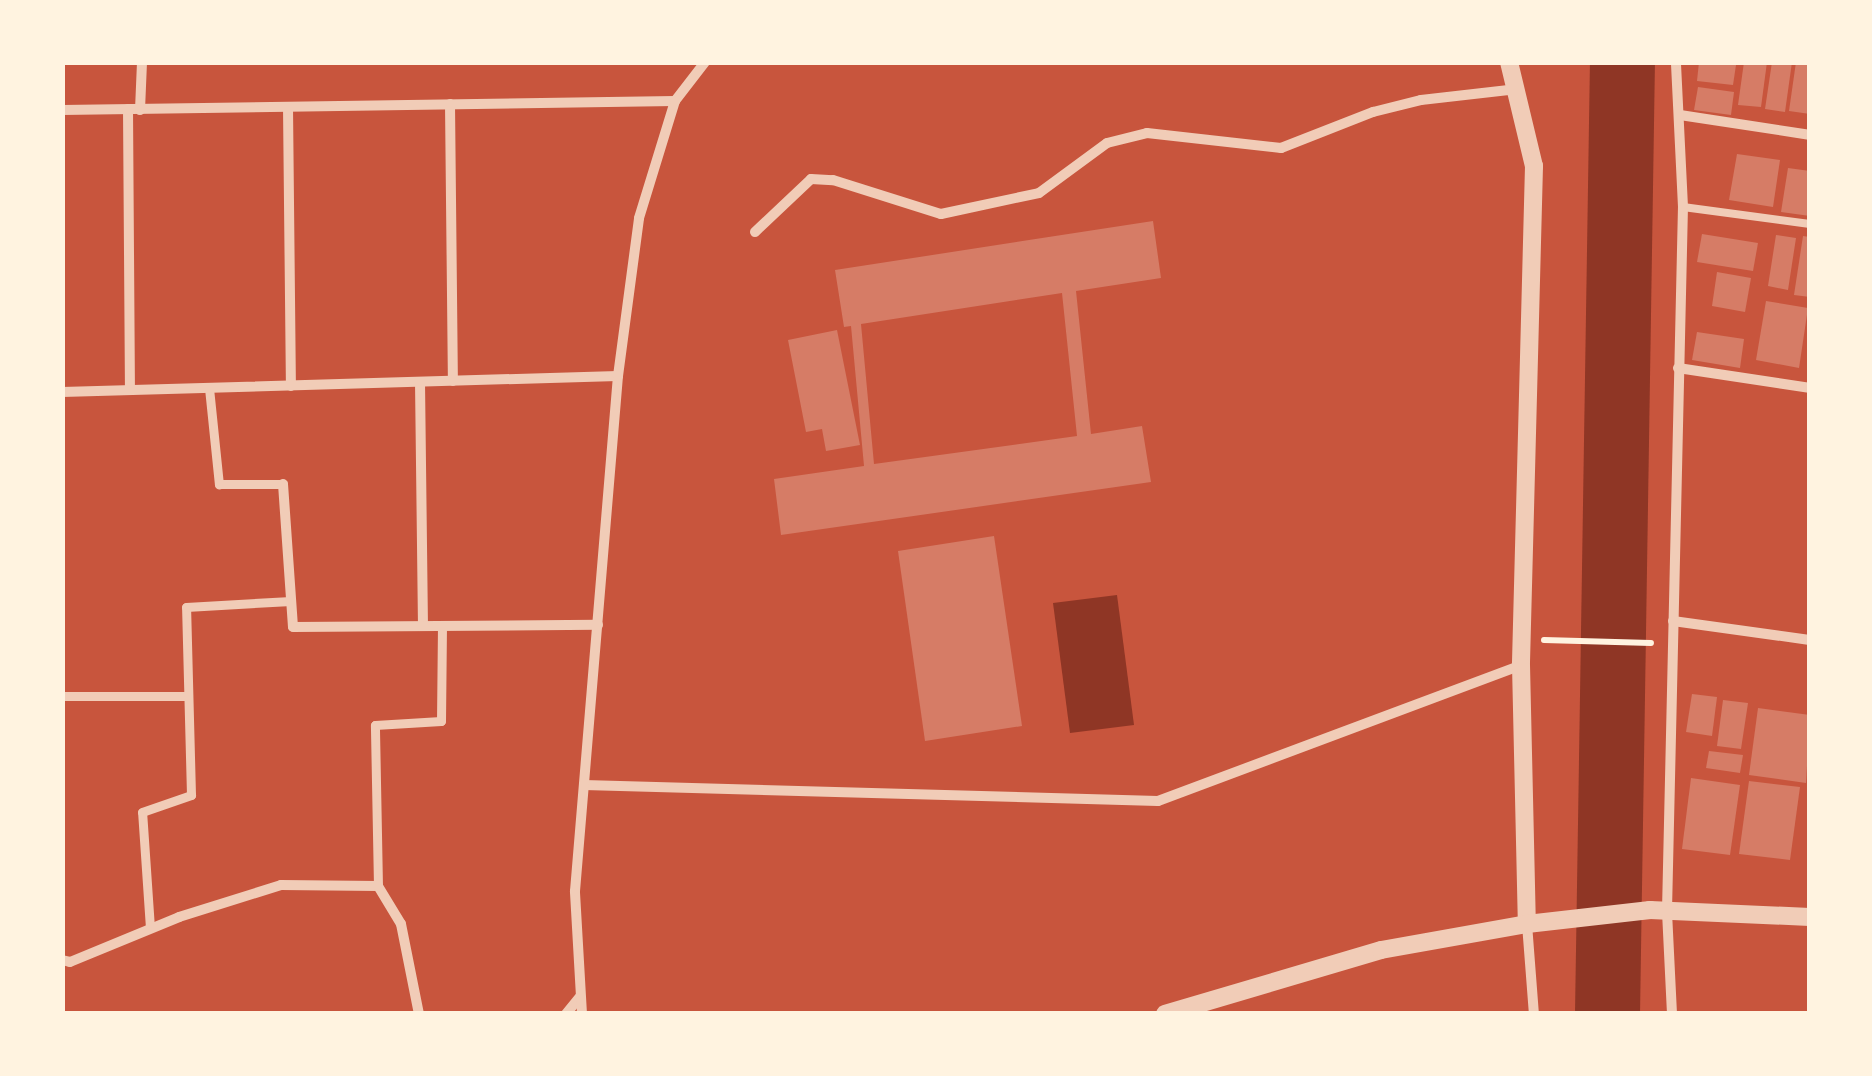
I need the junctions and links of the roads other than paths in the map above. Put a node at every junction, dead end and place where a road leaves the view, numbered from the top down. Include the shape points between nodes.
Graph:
1 (142, 62) edge
2 (705, 62) edge
3 (1509, 62) edge
4 (1676, 62) edge
5 (1518, 89) junction
6 (675, 101) junction
7 (450, 104) junction
8 (288, 107) junction
9 (134, 109) junction
10 (62, 110) edge
11 (1680, 115) junction
12 (1810, 135) edge
13 (1683, 208) junction
14 (1810, 224) edge
15 (755, 232) dead end
16 (1678, 368) junction
17 (618, 376) junction
18 (452, 380) junction
19 (420, 382) junction
20 (291, 386) junction
21 (210, 388) junction
22 (1810, 388) edge
23 (130, 390) junction
24 (62, 392) edge
25 (283, 484) joint
26 (291, 601) junction
27 (1673, 621) junction
28 (598, 625) junction
29 (423, 626) junction
30 (442, 626) junction
31 (1810, 640) edge
32 (1521, 665) junction
33 (62, 696) edge
34 (188, 696) junction
35 (584, 785) junction
36 (378, 886) junction
37 (1658, 911) junction
38 (1810, 917) edge
39 (1527, 924) junction
40 (150, 928) junction
41 (62, 960) edge
42 (580, 997) junction
43 (419, 1014) edge
44 (566, 1014) edge
45 (582, 1014) edge
46 (1165, 1014) edge
47 (1534, 1014) edge
48 (1672, 1014) edge

1 - 9 street
2 - 6 street
3 - 5 street
4 - 11 street
5 - 15 street via 1421,100 1282,148 1147,132 1107,143 1038,192 941,214 811,179
5 - 32 street via 1534,166
6 - 7 street
6 - 17 street via 638,218
7 - 8 street
7 - 18 street
8 - 9 street
8 - 20 street
9 - 10 street
9 - 23 street
11 - 12 street
11 - 13 street
13 - 14 lane
13 - 16 street
16 - 22 street
16 - 27 street
17 - 18 street
17 - 28 street
18 - 19 street
19 - 20 street
19 - 29 street
20 - 21 street
21 - 23 street
21 - 25 street via 219,484
23 - 24 street
25 - 26 street
26 - 29 street via 292,628
26 - 34 street via 186,607
27 - 31 street
27 - 37 street
28 - 30 street
28 - 35 street
29 - 30 street
30 - 36 street via 441,721 376,725
32 - 35 street via 1158,800
32 - 39 street
33 - 34 street
34 - 40 street via 190,795 142,812
35 - 42 street via 576,890
36 - 40 street via 280,885
36 - 43 street via 401,924
37 - 38 street
37 - 39 street
37 - 48 street
39 - 46 street via 1382,950
39 - 47 street
40 - 41 street
42 - 44 street
42 - 45 street

